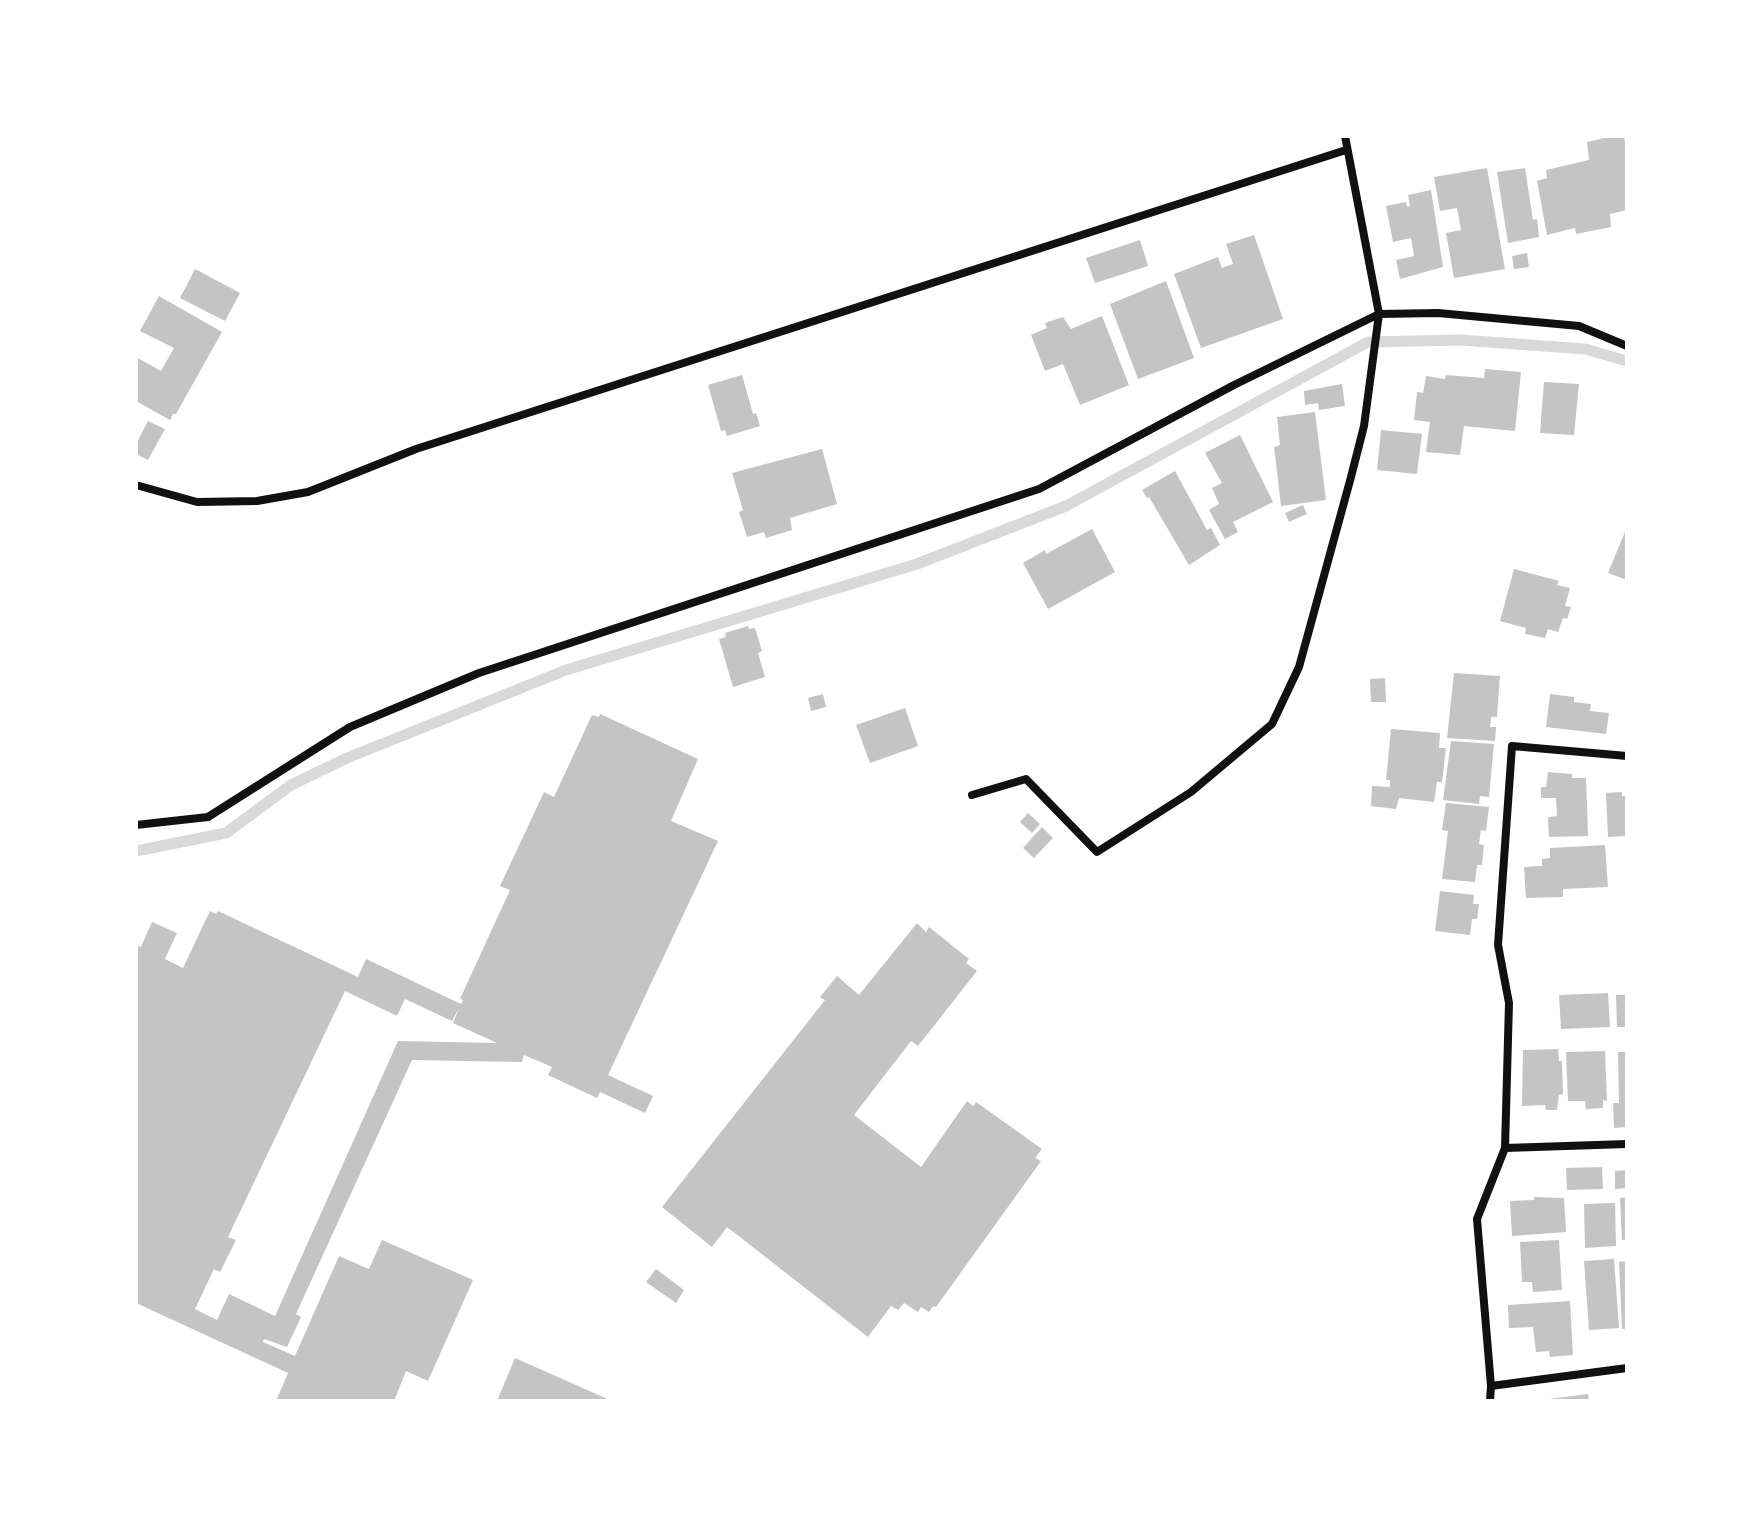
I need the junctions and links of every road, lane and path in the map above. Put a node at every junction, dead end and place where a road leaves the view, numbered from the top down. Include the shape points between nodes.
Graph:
1 (1345, 136) edge
2 (1346, 150) junction
3 (1379, 314) junction
4 (1627, 346) edge
5 (136, 485) edge
6 (1627, 756) edge
7 (972, 795) dead end
8 (136, 825) edge
9 (1627, 1144) edge
10 (1505, 1148) junction
11 (1627, 1368) edge
12 (1491, 1386) junction
13 (1490, 1401) edge

1 - 2 street
2 - 3 street
2 - 5 street via 416,449 308,492 257,501 197,502
3 - 4 street via 1438,313 1579,326
3 - 7 street via 1364,426 1351,477 1299,667 1272,724 1191,792 1097,852 1026,779
3 - 8 street via 1039,489 479,673 350,727 208,817
6 - 10 street via 1512,746 1498,945 1509,1003
9 - 10 street
10 - 12 street via 1477,1219
11 - 12 street
12 - 13 street

